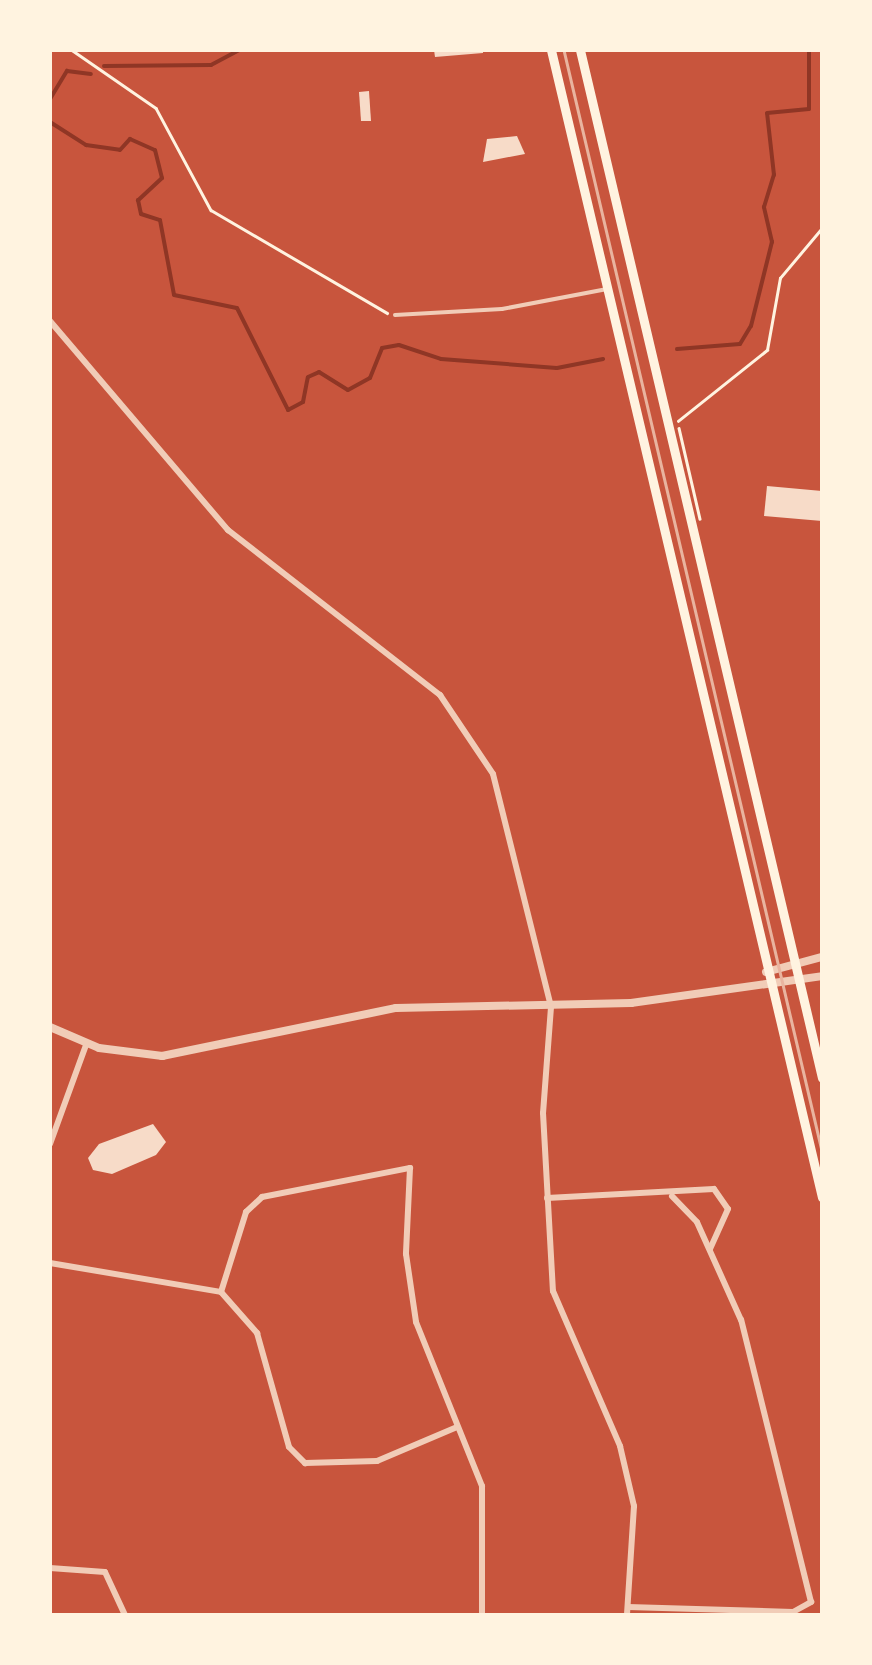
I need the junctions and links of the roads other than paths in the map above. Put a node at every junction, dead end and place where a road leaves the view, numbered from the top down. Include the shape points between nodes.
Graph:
1 (551, 50) edge
2 (580, 50) edge
3 (611, 288) junction
4 (395, 315) road end
5 (50, 320) edge
6 (822, 957) edge
7 (796, 963) junction
8 (768, 970) junction
9 (822, 976) edge
10 (800, 981) junction
11 (766, 982) junction
12 (551, 1006) junction
13 (50, 1028) edge
14 (86, 1045) junction
15 (822, 1078) edge
16 (50, 1144) edge
17 (672, 1196) junction
18 (822, 1197) edge
19 (547, 1198) junction
20 (710, 1249) junction
21 (50, 1263) edge
22 (220, 1292) junction
23 (458, 1427) junction
24 (50, 1568) edge
25 (627, 1611) edge
26 (125, 1615) edge
27 (482, 1615) edge

1 - 3 main road
2 - 7 main road
3 - 4 lane via 502,310
3 - 8 main road
5 - 12 street via 228,530 458,715 500,795
6 - 7 street
7 - 8 street
7 - 10 main road
8 - 11 main road
9 - 10 street
10 - 11 street
10 - 15 main road
11 - 12 street via 631,1004
11 - 18 main road
12 - 14 street via 390,1009 162,1056
12 - 19 street
13 - 14 street
14 - 16 street
17 - 19 street via 628,1188
17 - 20 street
17 - 20 street via 722,1196 728,1209
19 - 25 street via 553,1290 620,1446 634,1506
20 - 25 street via 747,1342 811,1602 792,1612
21 - 22 street
22 - 23 street via 257,1333 296,1458 377,1461
22 - 23 street via 249,1206 280,1189 408,1165 416,1322
23 - 27 street via 486,1512
24 - 26 street via 105,1572

